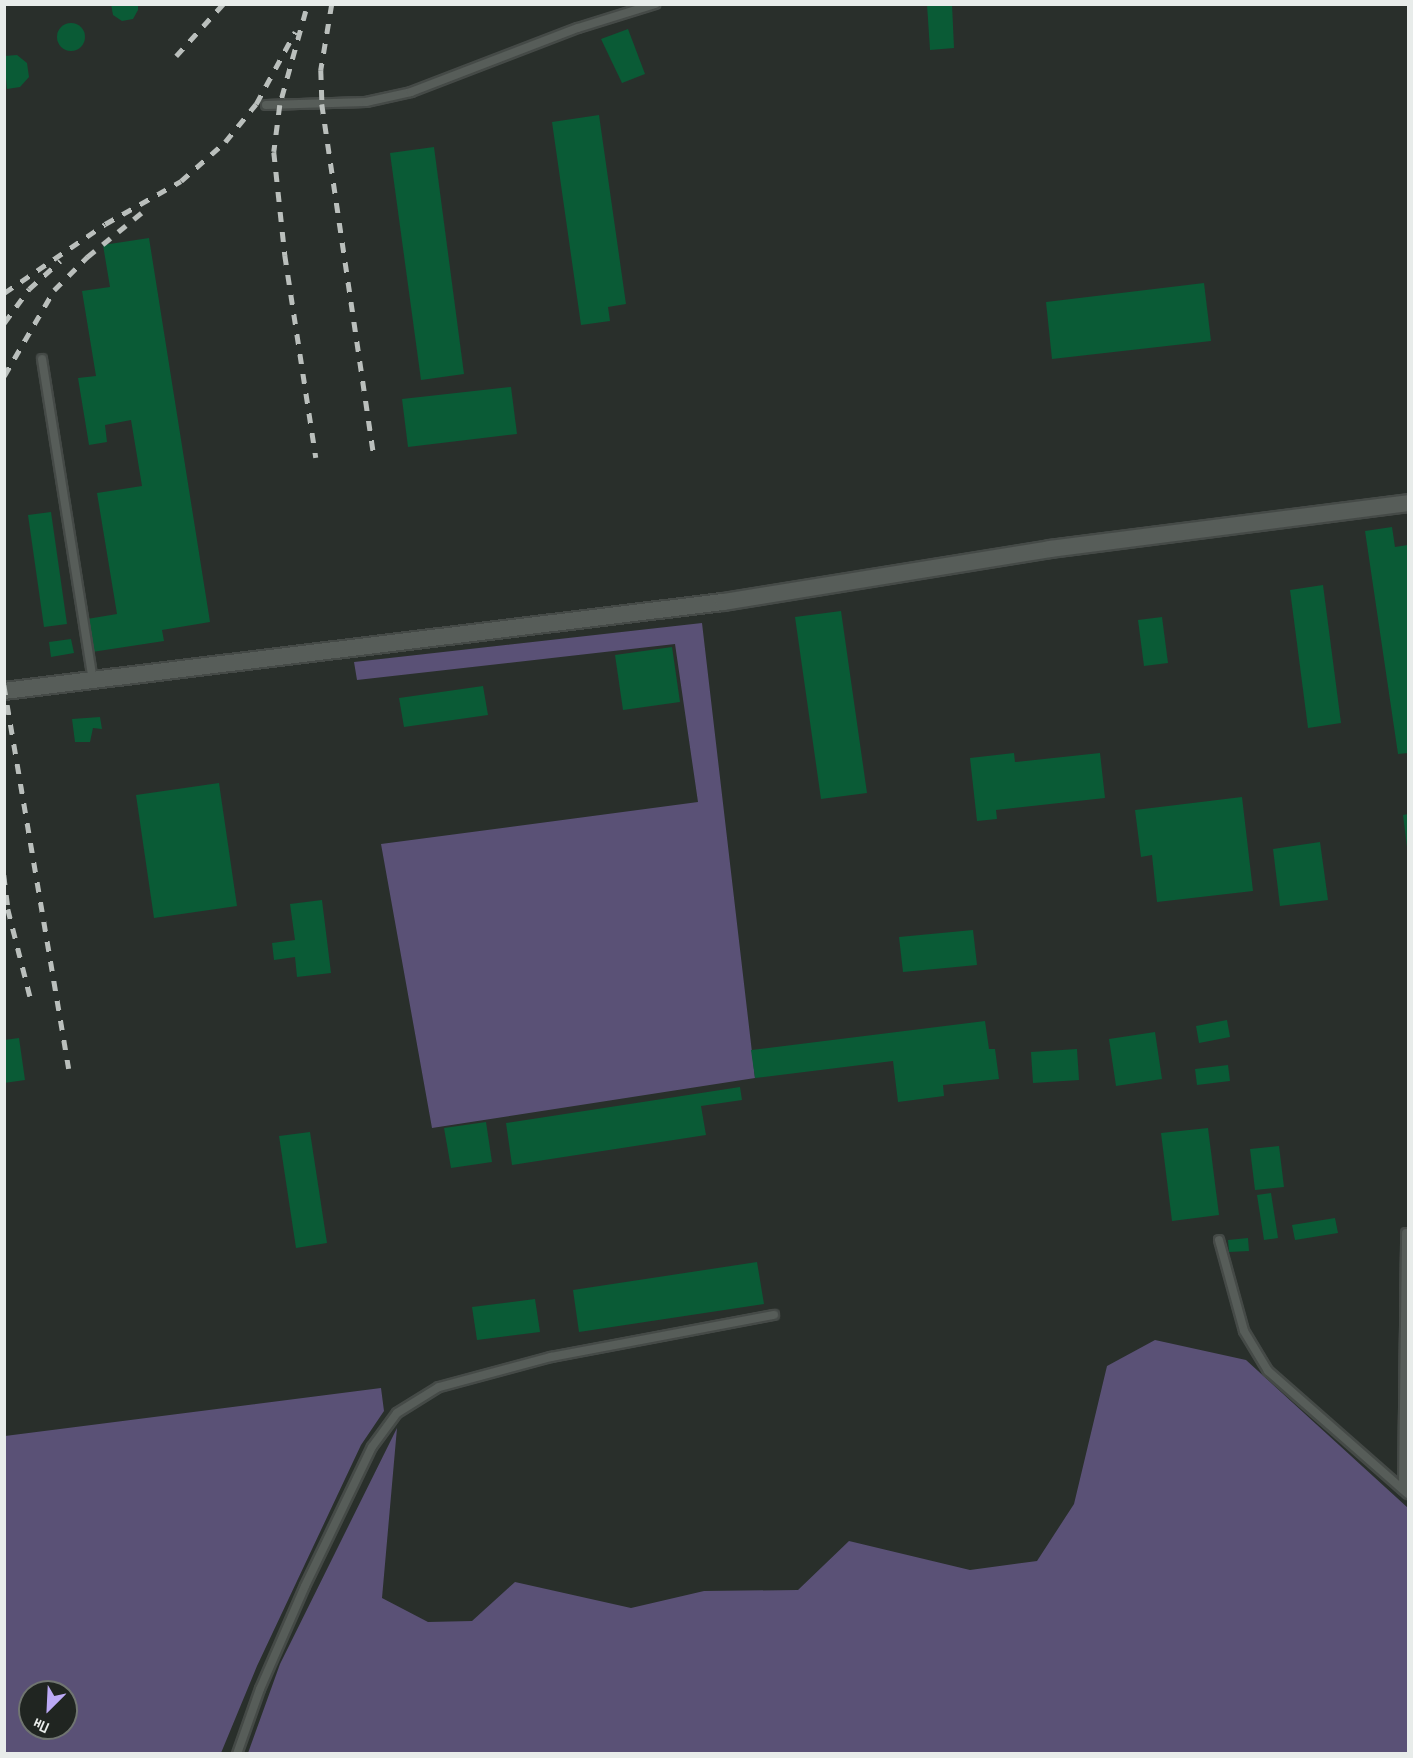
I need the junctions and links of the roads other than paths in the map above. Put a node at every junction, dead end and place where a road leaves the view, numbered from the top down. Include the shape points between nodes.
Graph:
1 (655, 4) edge
2 (266, 105) dead end
3 (42, 359) dead end
4 (1408, 503) edge
5 (93, 680) junction
6 (4, 691) edge
7 (1406, 1233) dead end
8 (1219, 1240) dead end
9 (774, 1315) dead end
10 (1406, 1492) edge
11 (237, 1754) edge

1 - 2 lane via 578,28 411,92 366,102
3 - 5 lane
4 - 5 street via 1050,549 723,602
5 - 6 street
7 - 10 lane
8 - 10 lane via 1244,1331 1268,1371
9 - 11 lane via 551,1357 439,1387 397,1413 372,1447 305,1586 260,1689

